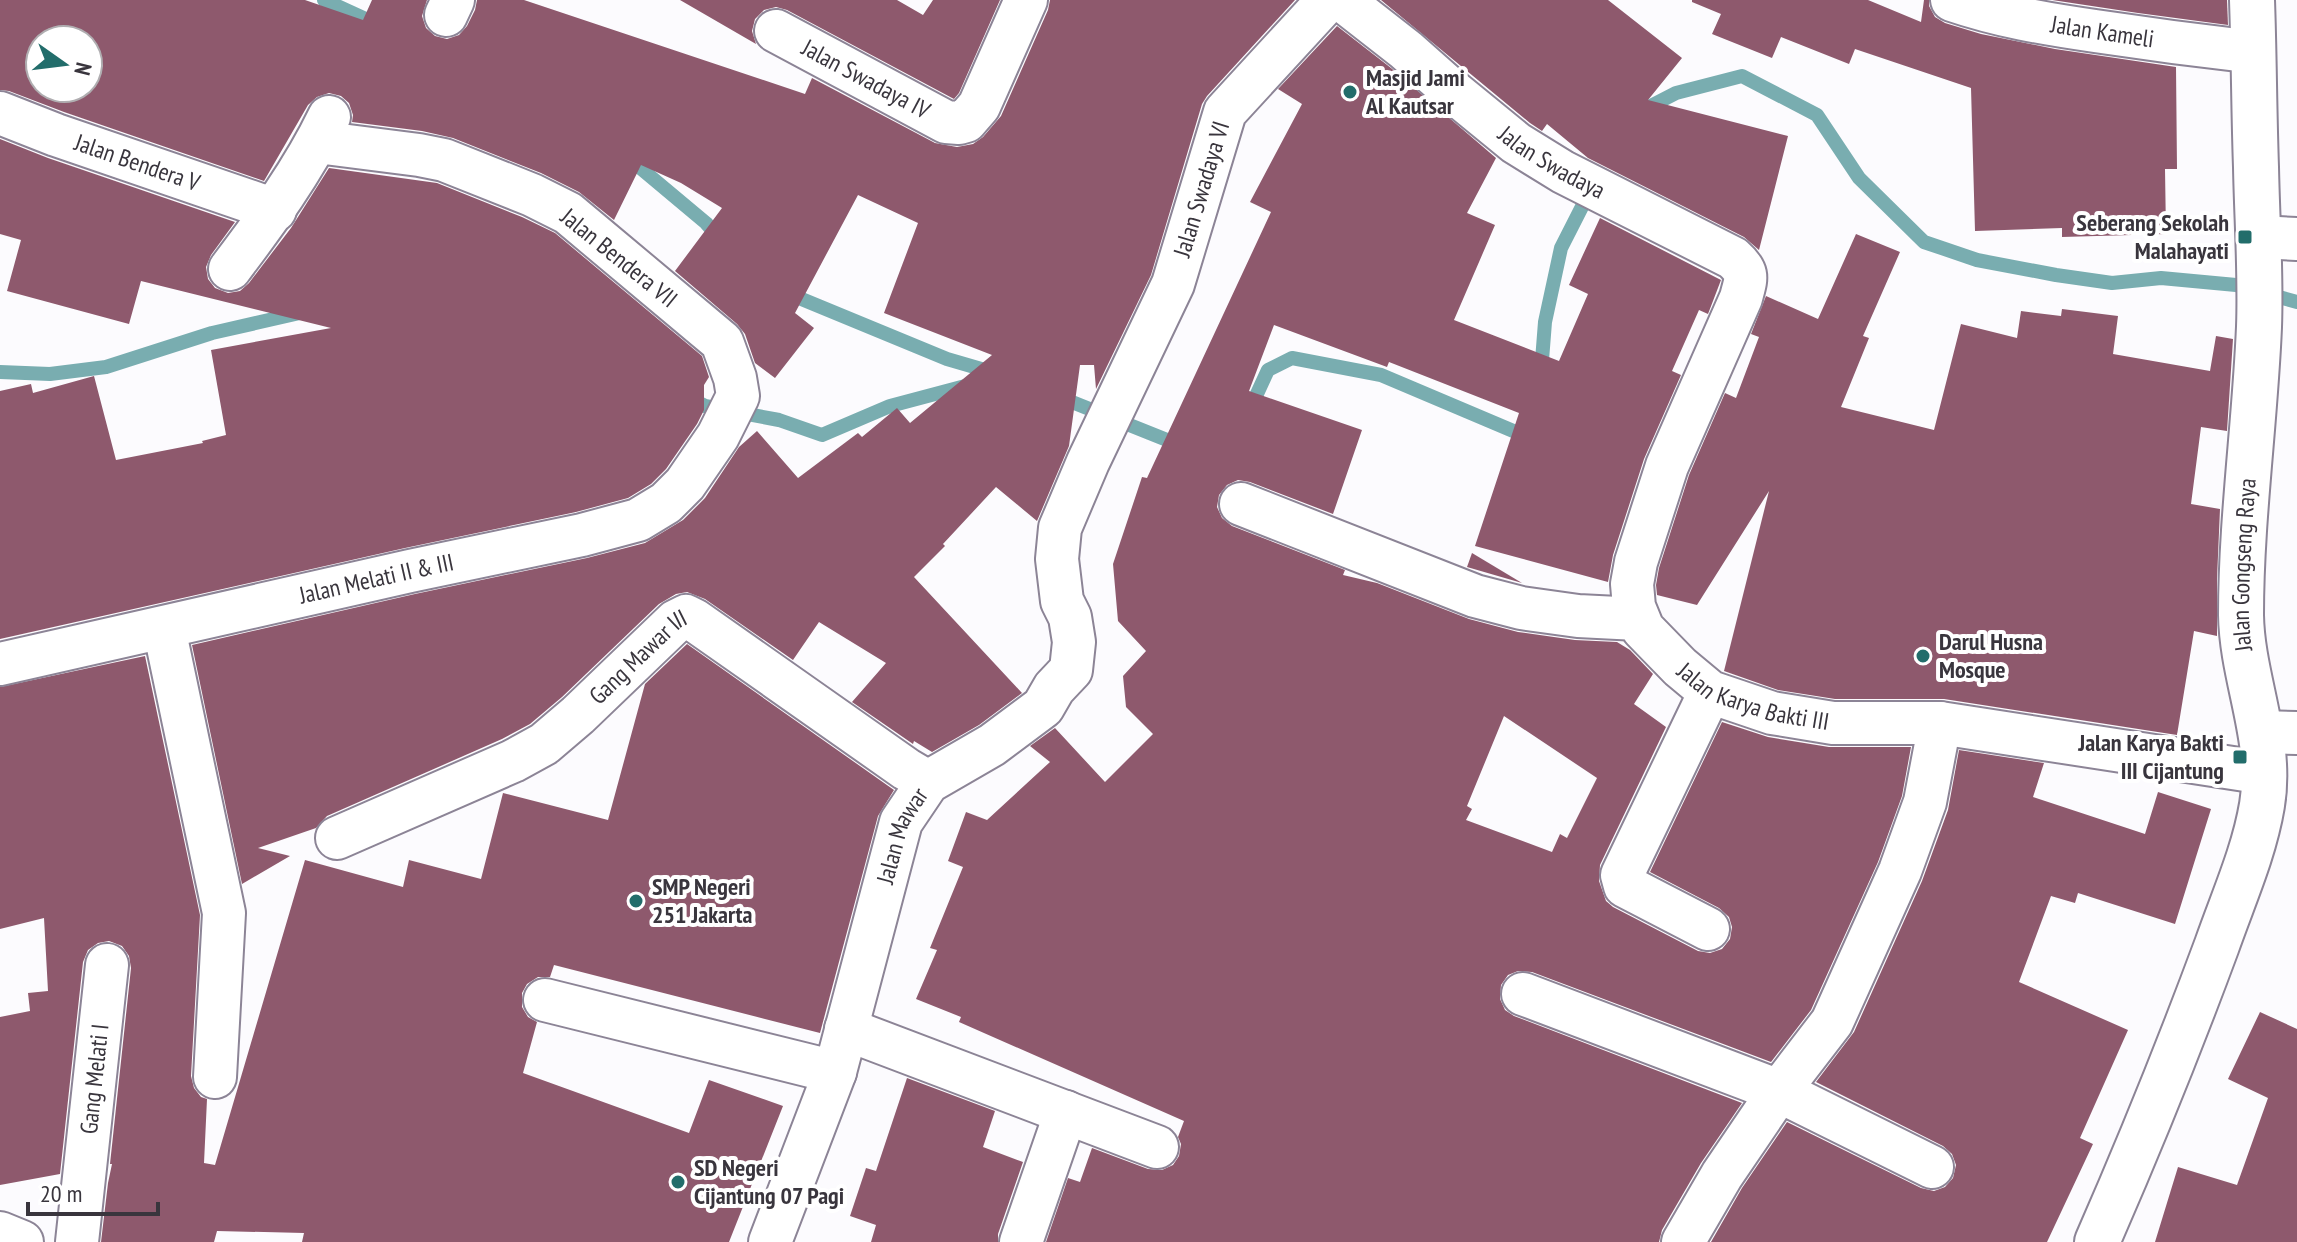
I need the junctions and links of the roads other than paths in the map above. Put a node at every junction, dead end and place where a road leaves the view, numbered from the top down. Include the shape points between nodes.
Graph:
1 (1026, 0) edge
2 (1328, 0) edge
3 (1342, 0) edge
4 (1952, 0) edge
5 (2252, 0) edge
6 (776, 31) dead end
7 (2254, 52) junction
8 (0, 113) edge
9 (275, 210) junction
10 (2272, 243) edge
11 (230, 269) dead end
12 (1116, 405) joint
13 (718, 436) joint
14 (1241, 504) dead end
15 (1638, 619) junction
16 (164, 628) junction
17 (0, 664) edge
18 (1710, 692) junction
19 (1940, 723) junction
20 (2274, 746) edge
21 (928, 782) junction
22 (337, 838) dead end
23 (1708, 929) dead end
24 (107, 965) dead end
25 (1523, 994) dead end
26 (545, 1000) dead end
27 (846, 1029) junction
28 (835, 1072) junction
29 (215, 1077) dead end
30 (1779, 1091) junction
31 (1066, 1112) junction
32 (1157, 1147) dead end
33 (1932, 1167) dead end
34 (0, 1233) edge
35 (22, 1242) edge
36 (77, 1242) edge
37 (770, 1242) edge
38 (1021, 1242) edge
39 (1683, 1242) edge
40 (2097, 1242) edge

1 - 6 street, Jalan Swadaya IV via 979,106 959,123 946,122
2 - 12 street, Jalan Swadaya VI via 1225,112 1173,284
3 - 15 street, Jalan Swadaya via 1505,135 1744,267 1741,298 1667,466 1636,562 1632,597
4 - 7 street, Jalan Kameli via 2030,21
5 - 7 street, Jalan Gongseng Raya
7 - 10 street, Jalan Gongseng Raya
8 - 9 street, Jalan Bendera V
9 - 11 street
9 - 13 street, Jalan Bendera VII via 323,129 444,160 568,213 722,342 738,396
10 - 20 street, Jalan Gongseng Raya via 2259,324 2241,619 2245,658
12 - 21 street, Jalan Mawar via 1060,528 1057,559 1074,642 1071,670 1043,707
13 - 16 street, Jalan Melati II & III via 685,484 638,520
14 - 15 street via 1475,596 1521,608
15 - 18 street, Jalan Karya Bakti III via 1658,646
16 - 17 street, Jalan Melati II & III
16 - 29 street via 224,913
18 - 19 street, Jalan Karya Bakti III via 1772,713 1833,723
18 - 23 street via 1622,875 1625,886
19 - 20 street, Jalan Karya Bakti III
19 - 30 street via 1925,802 1900,871 1832,1022
20 - 40 street, Jalan Gongseng Raya via 2259,824 2242,874
21 - 22 street, Gang Mawar III via 686,616 544,744
21 - 27 street, Jalan Mawar via 901,822
24 - 36 street, Gang Melati I
25 - 30 street
26 - 28 street
27 - 28 street, Jalan Mawar
27 - 31 street
28 - 37 street, Jalan Mawar
30 - 33 street
30 - 39 street
31 - 32 street
31 - 38 street
34 - 35 street

